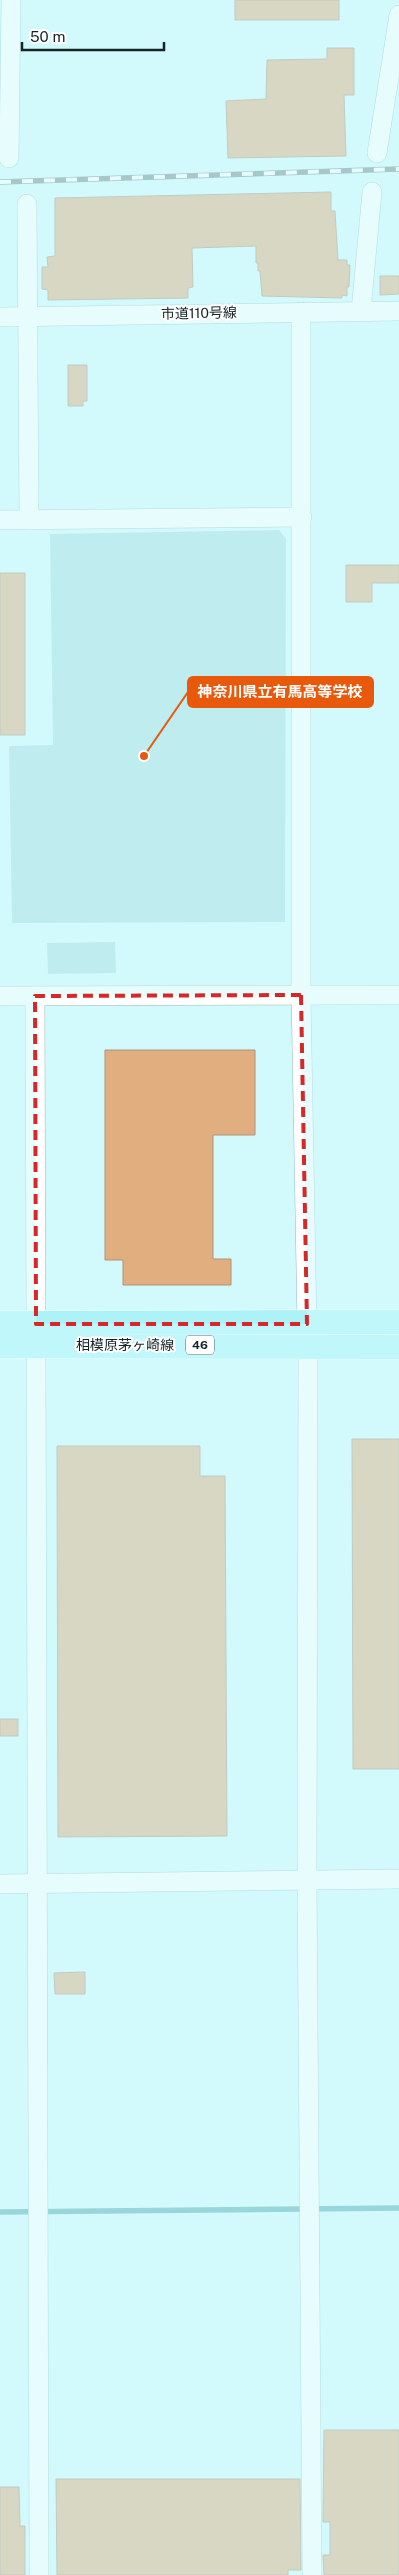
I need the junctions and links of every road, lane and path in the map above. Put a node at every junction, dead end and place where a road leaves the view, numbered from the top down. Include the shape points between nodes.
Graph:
1 (11, 0) edge
2 (399, 15) edge
3 (377, 153) dead end
4 (9, 158) dead end
5 (372, 192) dead end
6 (27, 204) dead end
7 (361, 311) junction
8 (399, 311) edge
9 (301, 312) junction
10 (0, 316) edge
11 (29, 316) junction
12 (302, 517) junction
13 (0, 520) edge
14 (29, 520) junction
15 (300, 995) junction
16 (399, 995) edge
17 (0, 996) edge
18 (35, 996) junction
19 (399, 1322) edge
20 (0, 1323) edge
21 (308, 1335) junction
22 (0, 1346) edge
23 (36, 1346) junction
24 (399, 1347) edge
25 (399, 1879) edge
26 (307, 1880) junction
27 (0, 1884) edge
28 (36, 1884) junction
29 (39, 2575) edge
30 (312, 2575) edge

1 - 4 street
2 - 3 street
5 - 7 street
6 - 11 street
7 - 8 street, 市道110号線
7 - 9 street, 市道110号線
9 - 11 street, 市道110号線
9 - 12 street
10 - 11 street, 市道110号線
11 - 14 street
12 - 14 street
12 - 15 street
13 - 14 street
15 - 16 street
15 - 18 street
15 - 21 street
17 - 18 street
18 - 23 street
19 - 21 main road, 相模原茅ヶ崎線 / 46
20 - 23 main road, 相模原茅ヶ崎線 / 46
21 - 23 main road, 相模原茅ヶ崎線 / 46
21 - 24 main road, 相模原茅ヶ崎線 / 46
21 - 26 street
22 - 23 main road, 相模原茅ヶ崎線 / 46
23 - 28 street
25 - 26 street
26 - 28 street
26 - 30 street
27 - 28 street
28 - 29 street

